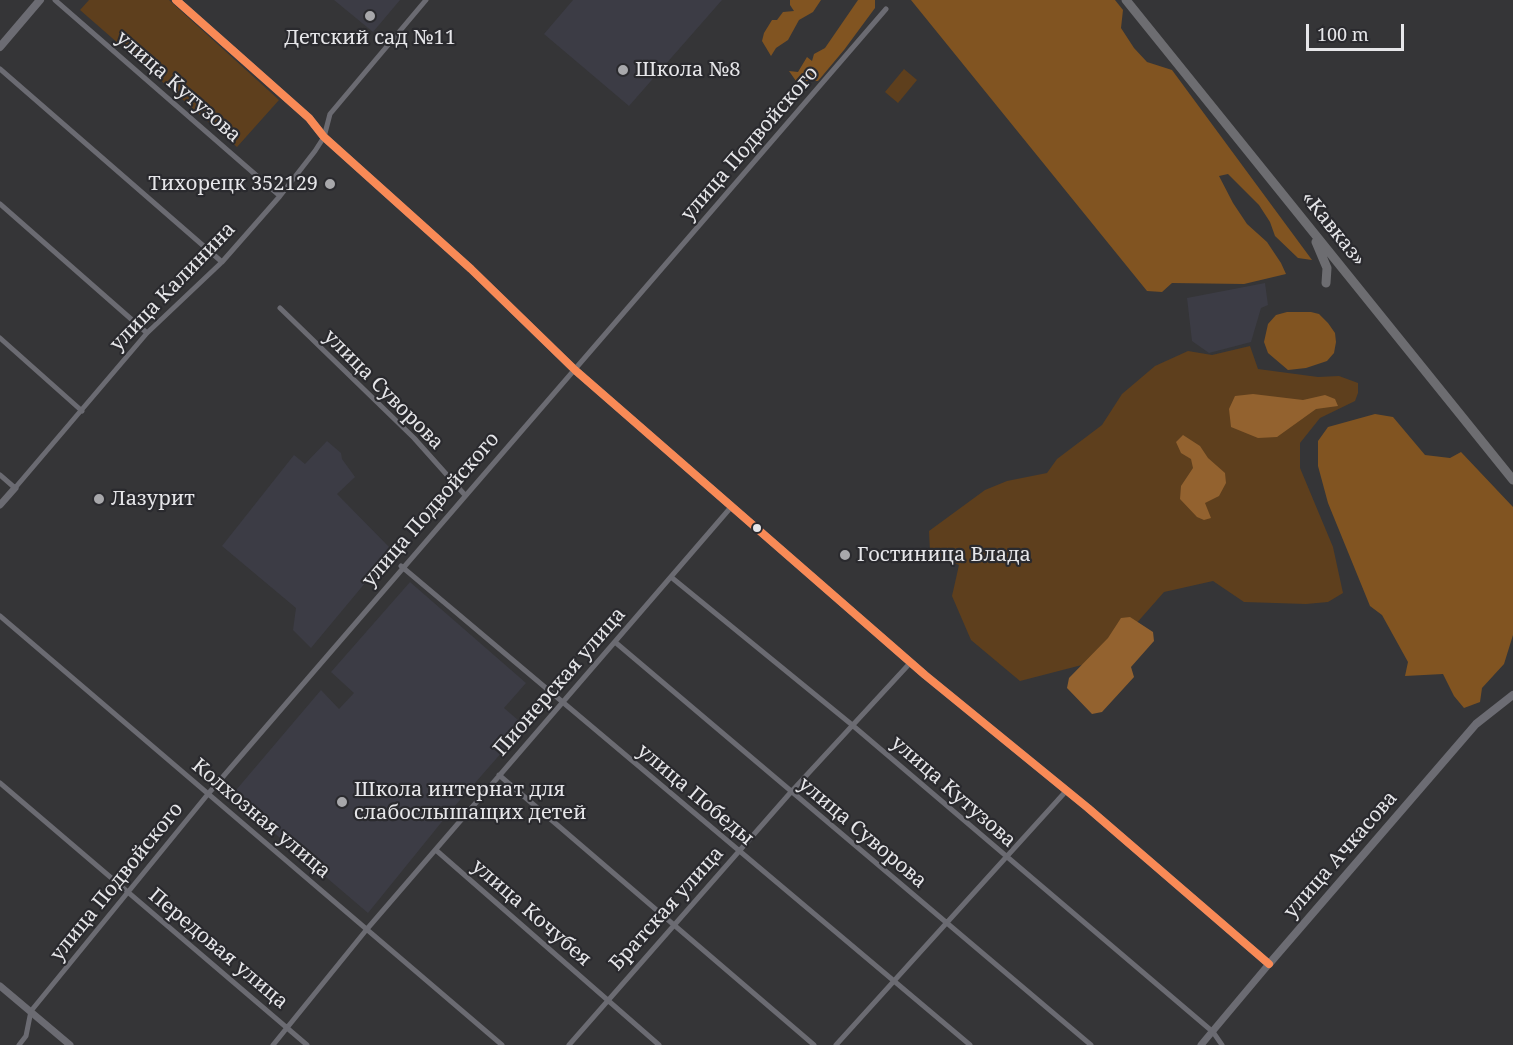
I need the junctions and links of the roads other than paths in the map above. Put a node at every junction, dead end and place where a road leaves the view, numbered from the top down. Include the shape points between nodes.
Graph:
1 (40, 0) edge
2 (56, 0) edge
3 (176, 0) edge
4 (426, 0) edge
5 (1126, 0) edge
6 (886, 9) dead end
7 (0, 47) edge
8 (0, 69) edge
9 (324, 136) junction
10 (280, 196) junction
11 (0, 204) edge
12 (1311, 231) junction
13 (222, 262) junction
14 (1326, 283) dead end
15 (280, 308) dead end
16 (147, 333) junction
17 (0, 339) edge
18 (575, 370) junction
19 (82, 411) junction
20 (0, 475) edge
21 (1513, 480) edge
22 (15, 488) junction
23 (464, 494) junction
24 (0, 505) edge
25 (732, 506) junction
26 (401, 566) junction
27 (671, 578) junction
28 (0, 616) edge
29 (615, 642) junction
30 (911, 662) junction
31 (1513, 695) edge
32 (562, 704) junction
33 (851, 724) junction
34 (499, 775) junction
35 (0, 783) edge
36 (1067, 790) junction
37 (791, 792) junction
38 (208, 794) junction
39 (437, 851) junction
40 (739, 851) junction
41 (1006, 858) junction
42 (127, 891) junction
43 (675, 924) junction
44 (947, 924) junction
45 (367, 929) junction
46 (1269, 964) junction
47 (895, 982) junction
48 (0, 986) edge
49 (607, 1000) junction
50 (31, 1011) junction
51 (288, 1029) junction
52 (1213, 1032) junction
53 (19, 1045) edge
54 (70, 1045) edge
55 (273, 1045) edge
56 (307, 1045) edge
57 (502, 1045) edge
58 (569, 1045) edge
59 (659, 1045) edge
60 (814, 1045) edge
61 (836, 1045) edge
62 (970, 1045) edge
63 (1091, 1045) edge
64 (1201, 1045) edge
65 (1222, 1045) edge

1 - 7 main road
2 - 10 street, улица Кутузова
3 - 9 main road via 309,118
4 - 9 street, улица Калинина via 330,114
5 - 12 highway, «Кавказ»
6 - 18 street, улица Подвойского
8 - 13 street
9 - 10 street, улица Калинина
9 - 18 main road
10 - 13 street, улица Калинина
11 - 16 street
12 - 14 highway via 1327,268
12 - 21 highway, «Кавказ»
13 - 16 street, улица Калинина
15 - 23 street, улица Суворова via 414,438
16 - 19 street, улица Калинина
17 - 19 street
18 - 23 street, улица Подвойского
18 - 25 main road
19 - 22 street, улица Калинина
20 - 22 street
22 - 24 street, улица Калинина
23 - 26 street, улица Подвойского
25 - 27 street, Пионерская улица
25 - 30 main road
26 - 32 street, улица Победы
26 - 38 street, улица Подвойского
27 - 29 street, Пионерская улица
27 - 33 street, улица Кутузова
28 - 38 street, Колхозная улица
29 - 32 street, Пионерская улица
29 - 37 street, улица Суворова
30 - 33 street, Братская улица
30 - 36 main road
31 - 46 main road, улица Ачкасова via 1476,724
32 - 34 street, Пионерская улица
32 - 40 street, улица Победы
33 - 37 street, Братская улица
33 - 41 street, улица Кутузова
34 - 39 street, Пионерская улица
34 - 43 street
35 - 42 street, Передовая улица
36 - 41 street
36 - 46 main road
37 - 40 street, Братская улица
37 - 44 street, улица Суворова
38 - 42 street, улица Подвойского
38 - 45 street, Колхозная улица
39 - 45 street, Пионерская улица
39 - 49 street, улица Кочубея
40 - 43 street, Братская улица
40 - 47 street, улица Победы
41 - 44 street
41 - 52 street, улица Кутузова
42 - 50 street, улица Подвойского
42 - 51 street, Передовая улица
43 - 49 street, Братская улица
43 - 60 street
44 - 47 street
44 - 63 street, улица Суворова
45 - 51 street, Пионерская улица
45 - 57 street, Колхозная улица
46 - 52 street, улица Ачкасова
47 - 61 street
47 - 62 street, улица Победы
48 - 50 street
49 - 58 street, Братская улица
49 - 59 street, улица Кочубея
50 - 53 street, улица Подвойского via 26,1036
50 - 54 street
51 - 55 street, Пионерская улица
51 - 56 street, Передовая улица
52 - 64 street, улица Ачкасова
52 - 65 street, улица Кутузова

